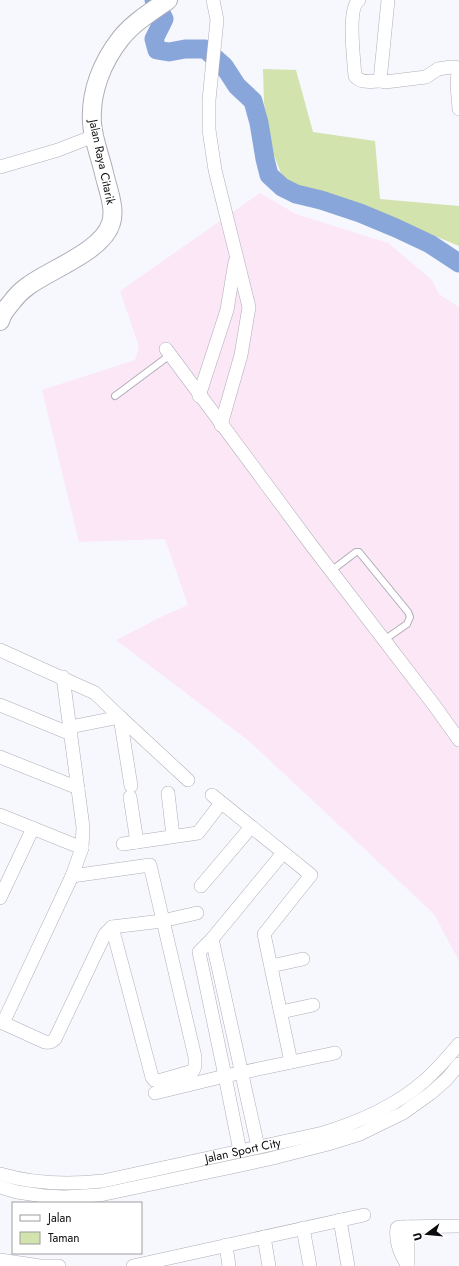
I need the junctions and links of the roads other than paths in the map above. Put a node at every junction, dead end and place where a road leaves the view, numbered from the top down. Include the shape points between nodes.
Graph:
1 (168, 0) edge
2 (213, 0) edge
3 (359, 0) edge
4 (388, 0) edge
5 (457, 64) edge
6 (380, 80) junction
7 (459, 109) edge
8 (94, 136) junction
9 (0, 167) edge
10 (236, 256) junction
11 (1, 314) edge
12 (168, 352) joint
13 (115, 396) dead end
14 (200, 396) junction
15 (221, 425) junction
16 (331, 571) junction
17 (384, 640) junction
18 (0, 650) edge
19 (63, 677) junction
20 (0, 705) edge
21 (120, 717) junction
22 (71, 731) junction
23 (459, 740) edge
24 (0, 757) edge
25 (188, 780) dead end
26 (78, 788) junction
27 (168, 793) dead end
28 (0, 815) edge
29 (251, 827) junction
30 (33, 828) junction
31 (173, 836) junction
32 (137, 842) junction
33 (123, 844) dead end
34 (82, 848) junction
35 (283, 853) junction
36 (72, 876) junction
37 (201, 886) dead end
38 (0, 898) edge
39 (197, 913) dead end
40 (162, 921) junction
41 (112, 927) junction
42 (212, 939) junction
43 (303, 959) dead end
44 (271, 966) junction
45 (313, 1005) dead end
46 (281, 1012) junction
47 (1, 1024) edge
48 (459, 1044) edge
49 (335, 1053) dead end
50 (291, 1062) junction
51 (459, 1064) edge
52 (242, 1072) junction
53 (225, 1076) junction
54 (155, 1093) dead end
55 (357, 1129) junction
56 (258, 1147) junction
57 (240, 1151) junction
58 (0, 1174) edge
59 (0, 1188) edge
60 (44, 1200) edge
61 (63, 1200) edge
62 (364, 1215) dead end
63 (340, 1220) junction
64 (459, 1226) edge
65 (303, 1228) junction
66 (264, 1237) junction
67 (226, 1246) junction
68 (41, 1254) edge
69 (58, 1254) edge
70 (0, 1260) edge
71 (186, 1260) edge
72 (149, 1264) edge
73 (40, 1266) edge
74 (57, 1266) edge
75 (133, 1266) edge
76 (229, 1266) edge
77 (270, 1266) edge
78 (310, 1266) edge
79 (348, 1266) edge
80 (408, 1266) edge

1 - 8 street, Jalan Raya Citarik via 147,14 122,38 107,59 95,89 92,107
2 - 10 street via 217,20 209,130 215,170
3 - 6 street via 353,9 352,28 355,76 364,82
4 - 6 street
5 - 6 street via 438,69 426,77 382,82
5 - 7 street
8 - 9 street via 58,150
8 - 11 street, Jalan Raya Citarik via 112,206 109,230 96,245 28,286
10 - 14 street via 227,310
10 - 15 street via 249,307 241,355
12 - 13 lane
12 - 14 street
14 - 15 street
15 - 16 street
16 - 17 street
16 - 17 lane via 359,552 408,612 410,617 407,624
17 - 23 street
18 - 19 street
19 - 21 street via 95,693
19 - 22 street
20 - 22 street
21 - 22 street
21 - 25 street
21 - 32 street
22 - 26 street
24 - 26 street
26 - 34 street via 83,827
27 - 31 street
28 - 30 street
29 - 31 street via 217,799 198,833
29 - 35 street
29 - 37 street
30 - 34 street
30 - 38 street
31 - 32 street
32 - 33 street
34 - 36 street
35 - 42 street
35 - 44 street via 311,875 264,934
36 - 40 street via 150,865
36 - 47 street
39 - 40 street
40 - 41 street
40 - 41 street via 195,1066 193,1071 158,1081 152,1077
41 - 47 street via 105,934 55,1040 45,1042
42 - 52 street
42 - 53 street via 199,952
43 - 44 street
44 - 46 street
45 - 46 street
46 - 50 street
48 - 55 street, Jalan Sport City via 423,1083 372,1115
49 - 50 street
50 - 52 street
51 - 55 street, Jalan Sport City via 447,1079 403,1113
52 - 53 street
52 - 56 street
53 - 54 street
53 - 57 street
55 - 56 street, Jalan Sport City via 323,1133
55 - 61 street, Jalan Sport City via 288,1154 132,1189
56 - 57 street, Jalan Sport City
57 - 58 street, Jalan Sport City via 103,1181 83,1183 58,1184
59 - 60 street, Jalan Sport City
60 - 61 street, Jalan Sport City
62 - 63 street
63 - 65 street
63 - 79 street
64 - 80 street via 399,1226 396,1234
65 - 66 street
65 - 78 street
66 - 67 street
66 - 77 street
67 - 71 street
67 - 76 street
68 - 73 street
69 - 74 street
70 - 73 street
71 - 72 street
72 - 75 street
73 - 74 street

